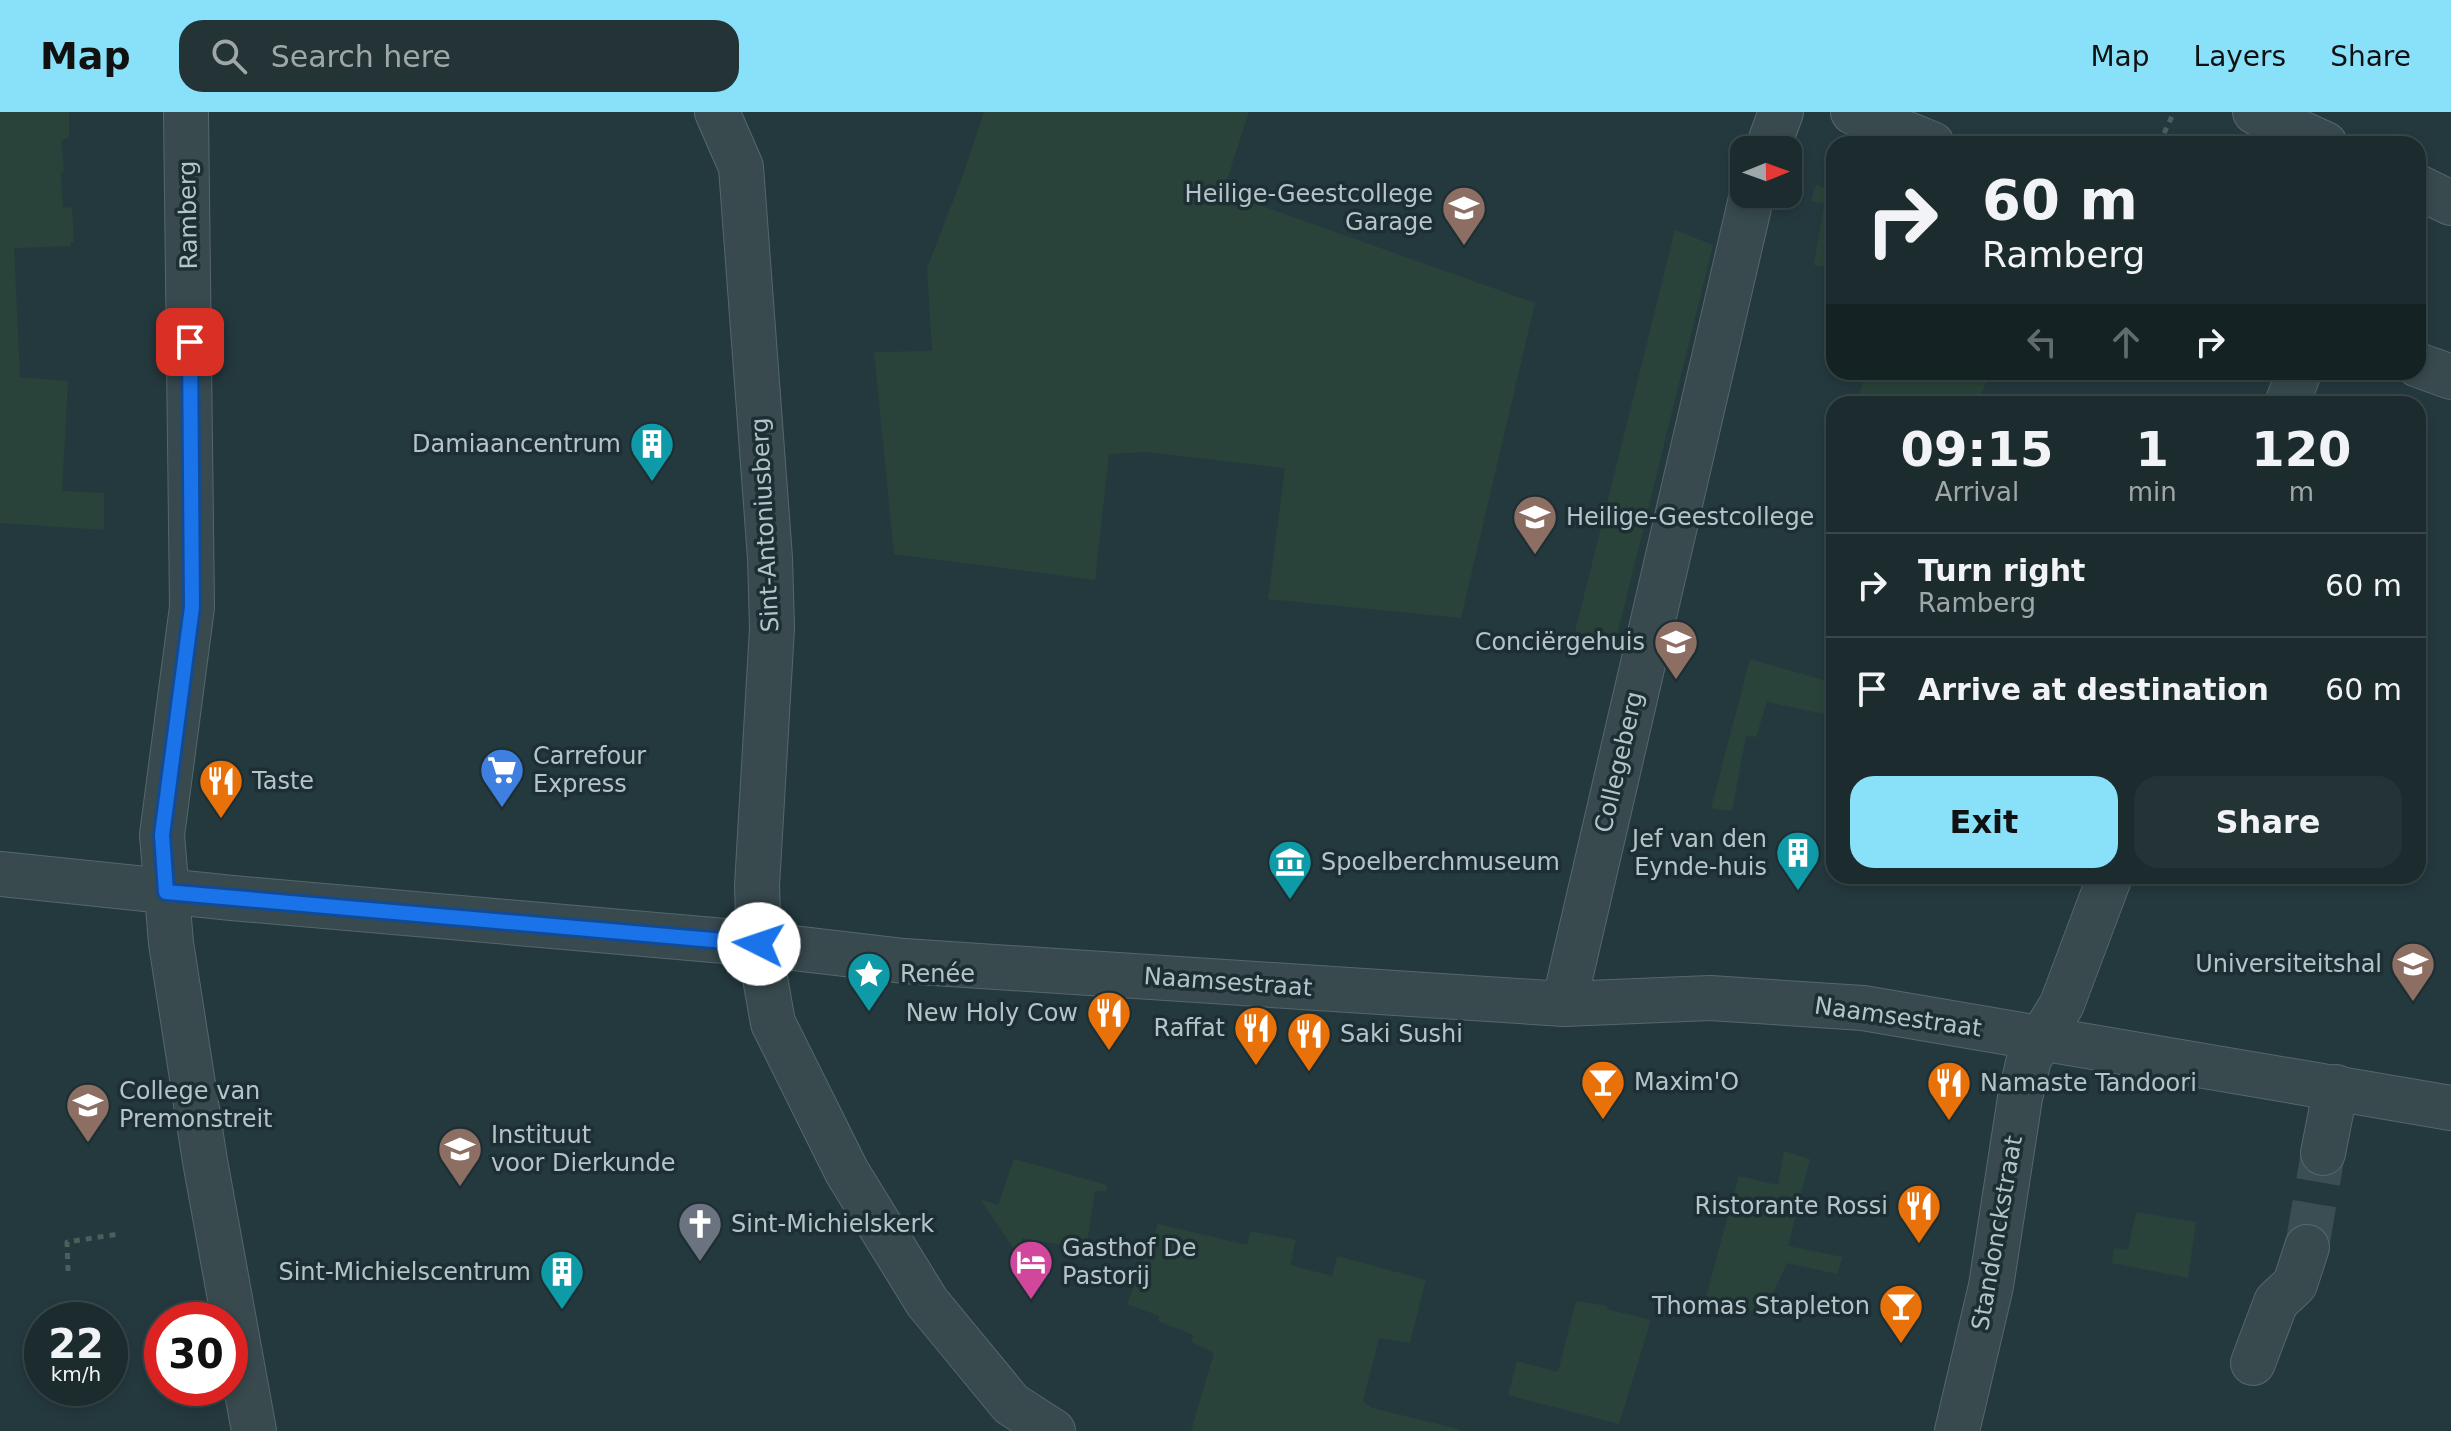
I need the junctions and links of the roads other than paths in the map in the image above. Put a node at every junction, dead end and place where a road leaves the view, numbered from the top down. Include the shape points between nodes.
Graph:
1 (186, 112) edge
2 (717, 112) edge
3 (1781, 112) edge
4 (1853, 112) edge
5 (2255, 112) edge
6 (1772, 136) edge
7 (1912, 136) edge
8 (2308, 136) edge
9 (2426, 191) edge
10 (2451, 203) edge
11 (1749, 208) edge
12 (2426, 368) edge
13 (2451, 377) edge
14 (0, 874) edge
15 (2107, 884) edge
16 (166, 892) junction
17 (759, 944) junction
18 (1564, 1004) junction
19 (2043, 1039) junction
20 (2336, 1087) junction
21 (2451, 1108) edge
22 (2323, 1153) tunnel mouth
23 (2307, 1247) tunnel mouth
24 (2253, 1363) dead end
25 (254, 1431) edge
26 (1053, 1431) edge
27 (1957, 1431) edge

1 - 16 street, Ramberg via 192,607 162,835
2 - 17 street, Sint-Antoniusberg via 741,167 770,558
3 - 6 street
4 - 7 street
5 - 8 street
9 - 10 street
11 - 18 street, Collegeberg
12 - 13 street
14 - 16 street, Naamsestraat
15 - 19 street, Standonckstraat via 2062,1004
16 - 17 street, Naamsestraat
16 - 25 street, Ramberg via 205,1161
17 - 18 street, Naamsestraat via 904,961
17 - 26 street, Sint-Antoniusberg via 773,1023 847,1172 927,1302 1011,1404
18 - 19 street, Naamsestraat via 1710,998 1863,1008
19 - 20 street, Naamsestraat
19 - 27 street, Standonckstraat via 2029,1059 2020,1098 1991,1286
20 - 21 street, Naamsestraat
20 - 22 street
23 - 24 street via 2295,1284 2276,1302

